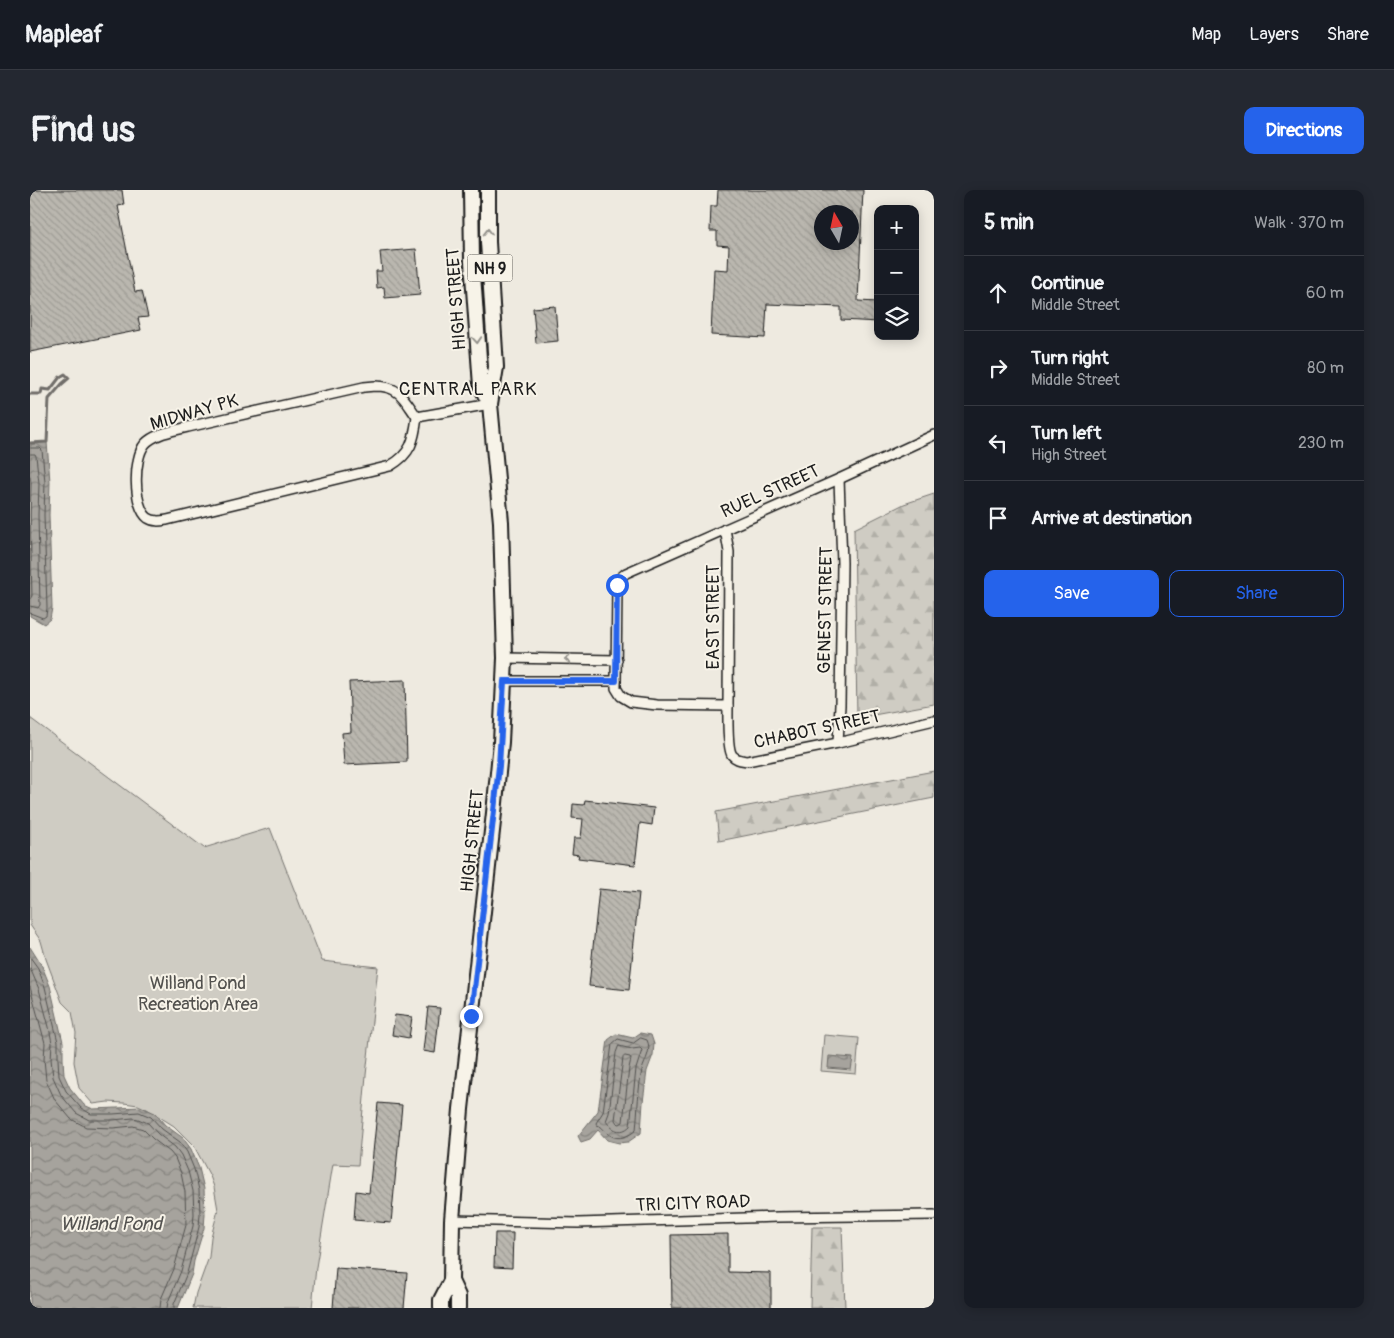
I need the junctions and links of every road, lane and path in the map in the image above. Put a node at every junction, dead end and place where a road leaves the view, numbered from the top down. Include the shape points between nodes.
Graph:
1 (471, 190) edge
2 (488, 190) edge
3 (490, 404) junction
4 (417, 417) junction
5 (934, 435) edge
6 (839, 479) junction
7 (725, 529) junction
8 (504, 658) junction
9 (617, 660) junction
10 (504, 681) junction
11 (616, 681) junction
12 (728, 706) junction
13 (934, 720) edge
14 (838, 743) junction
15 (934, 1215) edge
16 (452, 1220) junction
17 (451, 1281) junction
18 (441, 1308) edge
19 (458, 1308) edge

1 -> 3 main road, HIGH STREET / NH 9 via 479,366 481,386
3 -> 2 main road, HIGH STREET / NH 9 via 496,367
3 - 4 street
3 - 8 main road, HIGH STREET / NH 9 via 500,522
4 - 4 street, MIDWAY PK via 393,388 375,386 161,434 143,445 140,453 139,506 150,519 167,520 390,466 400,461 412,444
5 - 6 street, RUEL STREET
6 - 7 street, RUEL STREET
6 - 14 street, GENEST STREET via 842,562
7 - 9 street, RUEL STREET via 620,578 617,585
7 - 12 street, EAST STREET via 729,552
9 -> 8 street
8 - 10 main road, HIGH STREET / NH 9
9 - 11 street
10 - 11 street
10 - 16 main road, HIGH STREET / NH 9 via 498,775
11 - 12 street via 621,696 631,702
12 - 14 street, CHABOT STREET via 729,749 739,760
13 - 14 street, CHABOT STREET
15 - 16 street, TRI CITY ROAD via 578,1223
16 - 17 main road, HIGH STREET / NH 9
17 - 18 main road, NH 9 via 441,1300
17 - 19 main road, NH 9 via 458,1296

